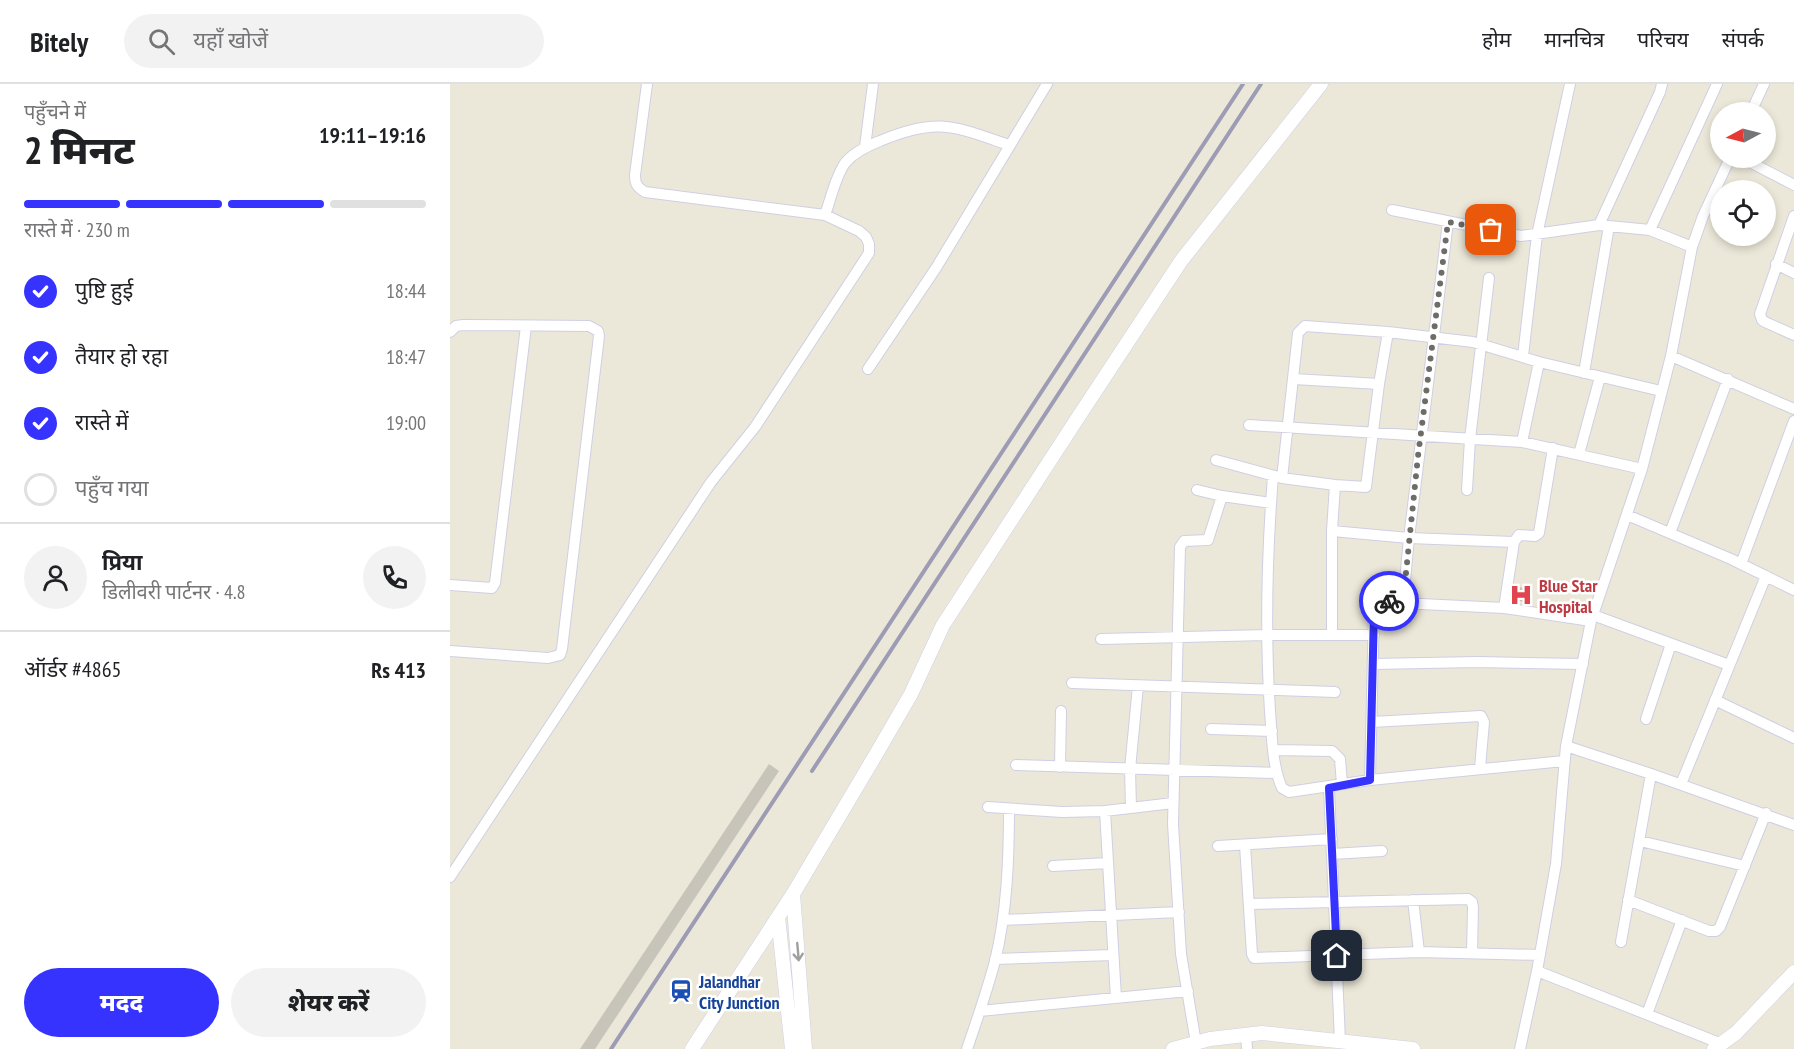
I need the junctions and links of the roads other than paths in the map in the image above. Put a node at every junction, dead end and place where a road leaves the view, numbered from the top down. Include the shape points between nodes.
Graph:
1 (647, 84) edge
2 (873, 84) edge
3 (1047, 84) edge
4 (1322, 84) edge
5 (1570, 84) edge
6 (1662, 84) edge
7 (1717, 84) edge
8 (1764, 84) edge
9 (1756, 102) edge
10 (1009, 145) junction
11 (865, 147) junction
12 (1725, 168) edge
13 (1762, 168) edge
14 (1794, 184) edge
15 (1392, 210) dead end
16 (825, 215) junction
17 (1794, 216) edge
18 (1448, 222) junction
19 (1604, 225) junction
20 (1650, 230) junction
21 (1537, 235) junction
22 (1692, 247) junction
23 (1776, 264) junction
24 (1794, 273) edge
25 (1489, 278) dead end
26 (526, 326) junction
27 (450, 332) edge
28 (1388, 332) junction
29 (1794, 334) edge
30 (1433, 337) junction
31 (1481, 344) junction
32 (1523, 356) junction
33 (1671, 356) junction
34 (1539, 362) junction
35 (868, 369) dead end
36 (1584, 373) junction
37 (1599, 377) junction
38 (1294, 379) junction
39 (1728, 379) junction
40 (1378, 384) junction
41 (1661, 391) junction
42 (1794, 409) edge
43 (1794, 421) edge
44 (1250, 425) dead end
45 (1289, 429) junction
46 (1372, 432) junction
47 (1421, 435) junction
48 (1470, 439) junction
49 (1522, 442) junction
50 (1553, 448) junction
51 (1578, 454) junction
52 (1216, 460) dead end
53 (1642, 469) junction
54 (1278, 477) junction
55 (1335, 485) junction
56 (1197, 490) dead end
57 (1467, 490) dead end
58 (1222, 496) junction
59 (1271, 503) junction
60 (1627, 515) junction
61 (1332, 531) junction
62 (1670, 533) junction
63 (1409, 538) junction
64 (1514, 542) junction
65 (1741, 564) junction
66 (1766, 576) junction
67 (450, 585) edge
68 (1794, 590) edge
69 (1403, 602) junction
70 (1504, 608) junction
71 (1592, 618) junction
72 (1374, 634) junction
73 (1267, 635) junction
74 (1332, 635) junction
75 (1178, 638) junction
76 (1101, 639) dead end
77 (1671, 644) junction
78 (450, 651) edge
79 (1372, 664) junction
80 (1583, 664) junction
81 (1729, 665) junction
82 (1072, 683) dead end
83 (1138, 686) junction
84 (1176, 687) junction
85 (1269, 691) junction
86 (1335, 692) dead end
87 (1715, 700) junction
88 (1061, 711) dead end
89 (1646, 719) dead end
90 (1372, 722) junction
91 (1211, 729) dead end
92 (1272, 731) junction
93 (1794, 737) edge
94 (1566, 746) junction
95 (1274, 750) junction
96 (1564, 761) junction
97 (1016, 765) dead end
98 (1060, 767) junction
99 (1480, 768) junction
100 (1130, 769) junction
101 (1174, 770) junction
102 (1276, 773) junction
103 (1652, 774) junction
104 (1370, 780) junction
105 (1342, 784) junction
106 (1680, 784) junction
107 (1329, 788) junction
108 (1173, 802) junction
109 (988, 807) dead end
110 (1131, 808) junction
111 (1009, 809) junction
112 (1105, 811) junction
113 (1766, 813) junction
114 (1794, 825) edge
115 (1332, 839) junction
116 (1640, 841) junction
117 (1245, 845) junction
118 (1218, 846) dead end
119 (1382, 850) dead end
120 (1332, 854) junction
121 (1108, 863) junction
122 (1053, 866) dead end
123 (1745, 866) junction
124 (450, 877) edge
125 (793, 894) junction
126 (1413, 900) junction
127 (1628, 900) junction
128 (1335, 903) junction
129 (1249, 904) junction
130 (1179, 912) junction
131 (1110, 916) junction
132 (778, 917) junction
133 (1003, 920) junction
134 (1682, 920) junction
135 (1621, 942) dead end
136 (1419, 952) junction
137 (1472, 953) junction
138 (1113, 955) junction
139 (1540, 955) junction
140 (1337, 956) junction
141 (995, 959) junction
142 (1537, 970) junction
143 (1794, 972) edge
144 (1188, 991) junction
145 (1116, 998) junction
146 (980, 1011) junction
147 (1647, 1014) junction
148 (1197, 1042) junction
149 (1246, 1042) edge
150 (1349, 1044) edge
151 (1718, 1046) edge
152 (692, 1049) edge
153 (792, 1049) edge
154 (805, 1049) edge
155 (967, 1049) edge
156 (1173, 1049) edge
157 (1413, 1049) edge
158 (1520, 1049) edge

1 - 16 street via 635,175 639,188 645,192
2 - 11 street
3 - 10 street
4 - 125 street via 1181,261 1077,419 943,625 911,694
5 - 21 street
6 - 19 street
7 - 20 street
8 - 9 street
10 - 11 street via 943,126 920,127
10 - 35 street via 936,268
11 - 16 street via 846,161
12 - 22 street
13 - 14 street
15 - 18 street
16 - 124 street via 866,237 869,254 754,427 711,482
17 - 23 street
18 - 21 street via 1513,235
18 - 30 street
19 - 20 street
19 - 21 street
19 - 36 street
20 - 22 street
21 - 32 street
22 - 33 street
23 - 24 street
23 - 29 street via 1761,317
25 - 31 street
26 - 27 street via 463,325
26 - 67 street via 495,583 492,588
26 - 78 street via 589,326 599,336 562,650 560,655 548,658
28 - 30 street
28 - 38 street via 1301,328
28 - 40 street
30 - 31 street
30 - 47 street
31 - 32 street
31 - 48 street
32 - 34 street
33 - 39 street
33 - 41 street
34 - 36 street
34 - 49 street
36 - 37 street
37 - 41 street
37 - 51 street
38 - 40 street
38 - 45 street
39 - 42 street
39 - 62 street
40 - 46 street
41 - 53 street
43 - 65 street
44 - 45 street
45 - 46 street
45 - 54 street
46 - 47 street
46 - 55 street via 1366,487
47 - 48 street
47 - 63 street
48 - 49 street
48 - 57 street
49 - 50 street
50 - 51 street
50 - 64 street via 1539,533 1519,535
51 - 53 street
52 - 54 street
53 - 60 street
54 - 55 street
54 - 59 street
55 - 61 street
56 - 58 street
58 - 59 street
58 - 75 street via 1208,540 1180,544
59 - 73 street
60 - 62 street
60 - 71 street
61 - 63 street
61 - 74 street
62 - 65 street
63 - 64 street
63 - 69 street
64 - 70 street
65 - 66 street
66 - 68 street
66 - 81 street
69 - 70 street
69 - 72 street via 1376,605
70 - 71 street
71 - 77 street
71 - 80 street
72 - 74 street
72 - 79 street
73 - 74 street
73 - 75 street
73 - 85 street
75 - 76 street
75 - 84 street
77 - 81 street
77 - 89 street
79 - 80 street
79 - 90 street
80 - 94 street
81 - 87 street
82 - 83 street
83 - 84 street
83 - 100 street
84 - 85 street
84 - 101 street
85 - 86 street
85 - 92 street
87 - 93 street
87 - 106 street
88 - 98 street
90 - 99 street via 1481,716 1484,722
90 - 104 street
91 - 92 street
92 - 95 street
94 - 96 street
94 - 103 street
95 - 102 street
95 - 105 street via 1332,751 1340,759
96 - 99 street
96 - 139 street via 1556,864
97 - 98 street
98 - 100 street
99 - 104 street
100 - 101 street
100 - 110 street
101 - 102 street
101 - 108 street
102 - 107 street via 1284,791
103 - 106 street
103 - 116 street
104 - 105 street
105 - 107 street
106 - 113 street
107 - 115 street
108 - 110 street
108 - 130 street
109 - 111 street
110 - 112 street
111 - 112 street
111 - 133 street
112 - 121 street
113 - 114 street
113 - 123 street
115 - 117 street
115 - 120 street
116 - 123 street
116 - 127 street
117 - 118 street
117 - 129 street
119 - 120 street
120 - 128 street
121 - 122 street
121 - 131 street
123 - 134 street via 1716,931
125 - 132 street
125 -> 154 street
126 - 128 street
126 - 136 street
126 - 137 street via 1470,900
127 - 134 street
127 - 135 street
128 - 129 street
128 - 140 street
129 - 140 street via 1254,958
130 - 131 street
130 - 144 street
131 - 133 street
131 - 138 street
132 - 152 street
132 - 153 street
133 - 141 street
134 - 147 street
136 - 137 street
136 - 140 street
137 - 139 street
138 - 141 street
138 - 145 street
139 - 142 street
140 - 150 street
141 - 146 street
142 - 147 street
142 - 158 street
143 - 151 street via 1736,1033
144 - 145 street
144 - 148 street
145 - 146 street
146 - 155 street
147 - 151 street
148 - 149 street
148 - 156 street
149 - 150 street via 1262,1033
150 - 157 street

